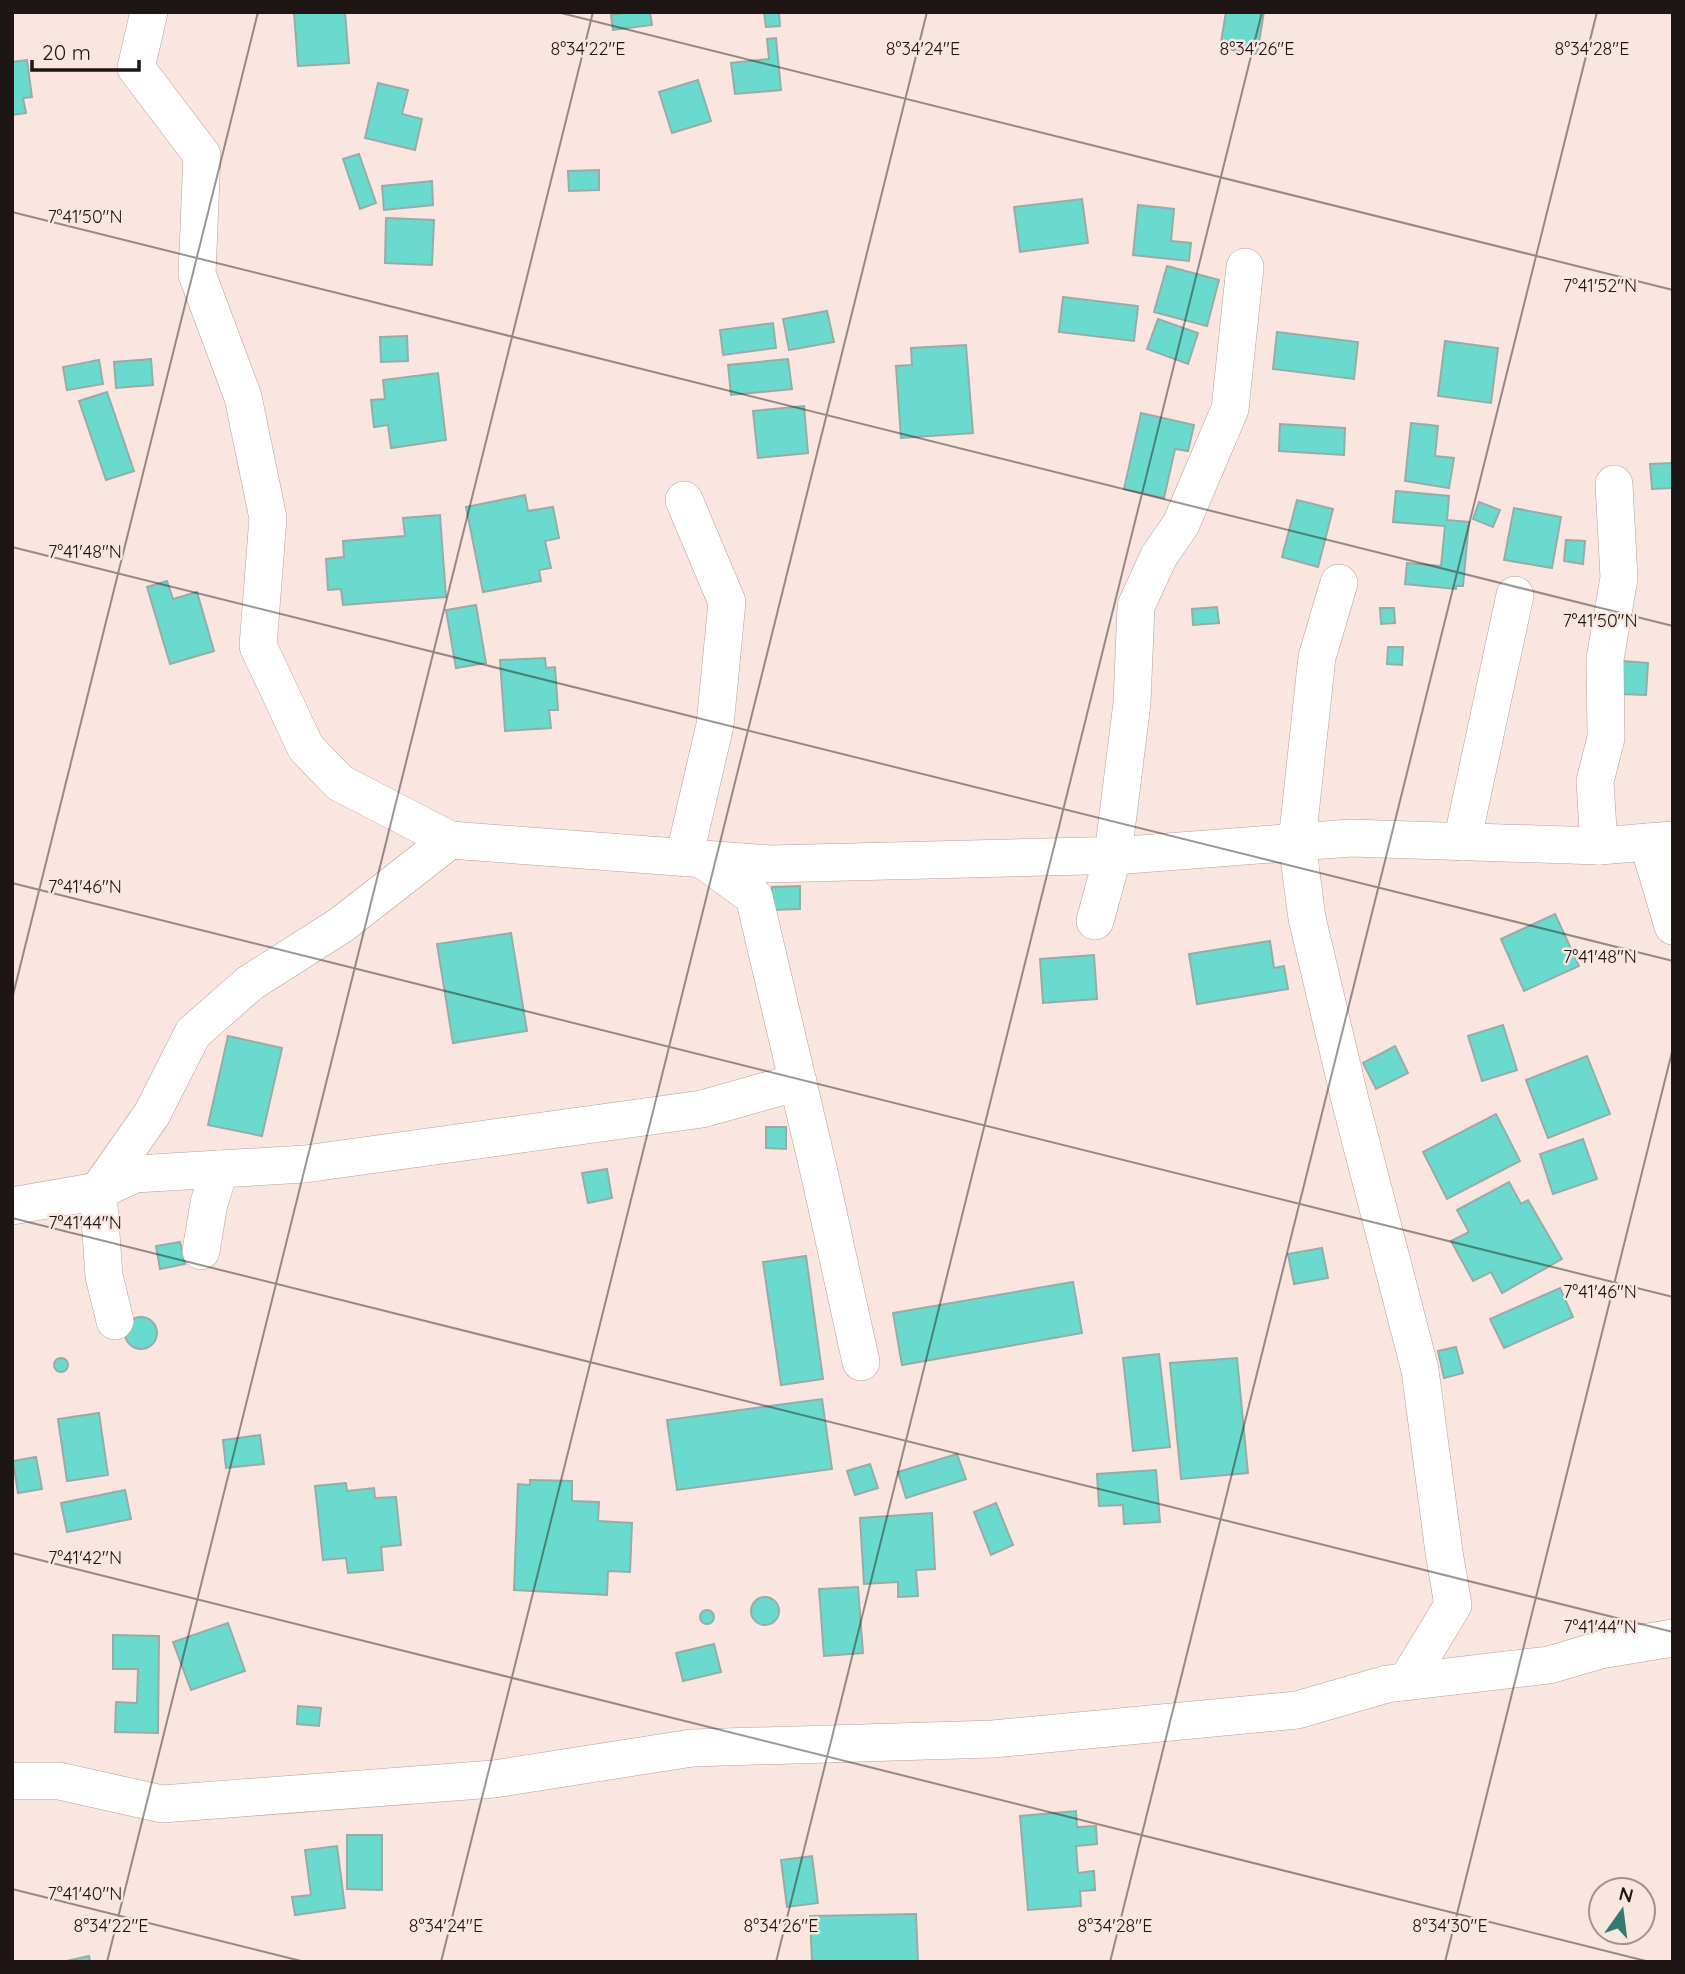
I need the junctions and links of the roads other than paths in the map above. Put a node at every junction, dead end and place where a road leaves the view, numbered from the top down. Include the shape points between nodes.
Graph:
1 (149, 12) edge
2 (1245, 267) dead end
3 (1614, 484) dead end
4 (684, 500) dead end
5 (1339, 583) dead end
6 (1515, 595) dead end
7 (450, 840) junction
8 (1661, 841) edge
9 (1297, 842) junction
10 (1462, 842) junction
11 (1599, 846) junction
12 (1113, 855) junction
13 (693, 858) junction
14 (1095, 921) dead end
15 (1673, 926) edge
16 (798, 1082) junction
17 (220, 1169) junction
18 (98, 1191) junction
19 (12, 1206) edge
20 (201, 1251) dead end
21 (115, 1321) dead end
22 (861, 1362) dead end
23 (1673, 1637) edge
24 (1407, 1681) junction
25 (12, 1781) edge

1 - 7 street via 136,68 201,155 197,274 243,397 268,518 258,646 306,748 340,783
2 - 12 street via 1230,409 1181,524 1159,556 1136,606 1132,703
3 - 11 street via 1619,578 1605,659 1606,738 1595,781
4 - 13 street via 727,602 715,725
5 - 9 street via 1317,657
6 - 10 street
7 - 13 street
7 - 18 street via 341,925 250,983 193,1033 152,1114
8 - 11 street
8 - 15 street
9 - 10 street via 1351,838
9 - 12 street
9 - 24 street via 1307,918 1420,1370 1453,1605
10 - 11 street
12 - 13 street via 770,864
12 - 14 street
13 - 16 street via 754,897
16 - 17 street via 702,1109 305,1164
16 - 22 street
17 - 18 street via 135,1174
17 - 20 street
18 - 19 street
18 - 21 street via 104,1276
23 - 24 street via 1549,1665
24 - 25 street via 1297,1710 993,1739 692,1748 494,1779 162,1804 59,1781

